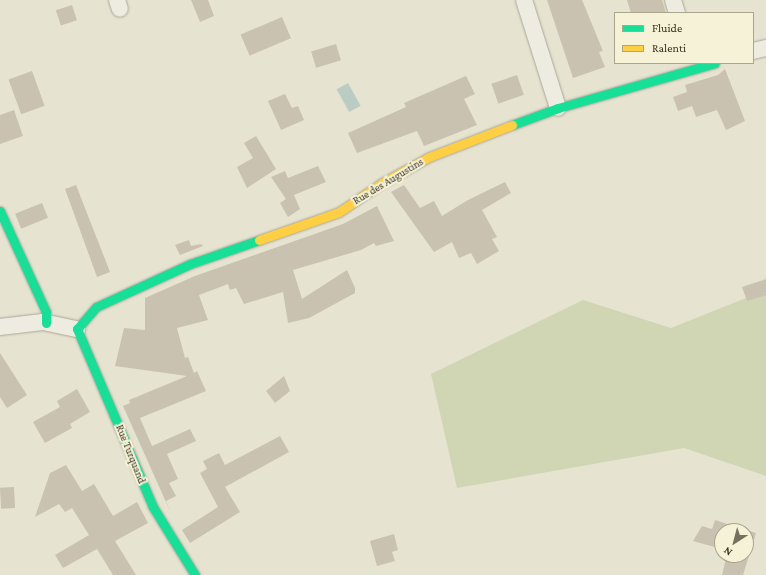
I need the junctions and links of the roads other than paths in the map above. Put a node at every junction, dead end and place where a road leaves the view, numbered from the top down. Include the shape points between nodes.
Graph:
1 (524, 0) edge
2 (673, 0) edge
3 (677, 12) edge
4 (766, 48) edge
5 (754, 51) edge
6 (708, 64) edge
7 (694, 66) edge
8 (558, 108) junction
9 (0, 211) edge
10 (46, 323) junction
11 (0, 327) edge
12 (77, 329) junction
13 (195, 575) edge

1 - 8 street
2 - 3 street
4 - 5 street
6 - 7 street, Rue des Augustins
7 - 8 street, Rue des Augustins
8 - 12 street, Rue des Augustins via 429,157 382,183 339,212 190,264 96,307
9 - 10 street via 46,312
10 - 11 street
10 - 12 street
12 - 13 street, Rue Turquand via 153,506

